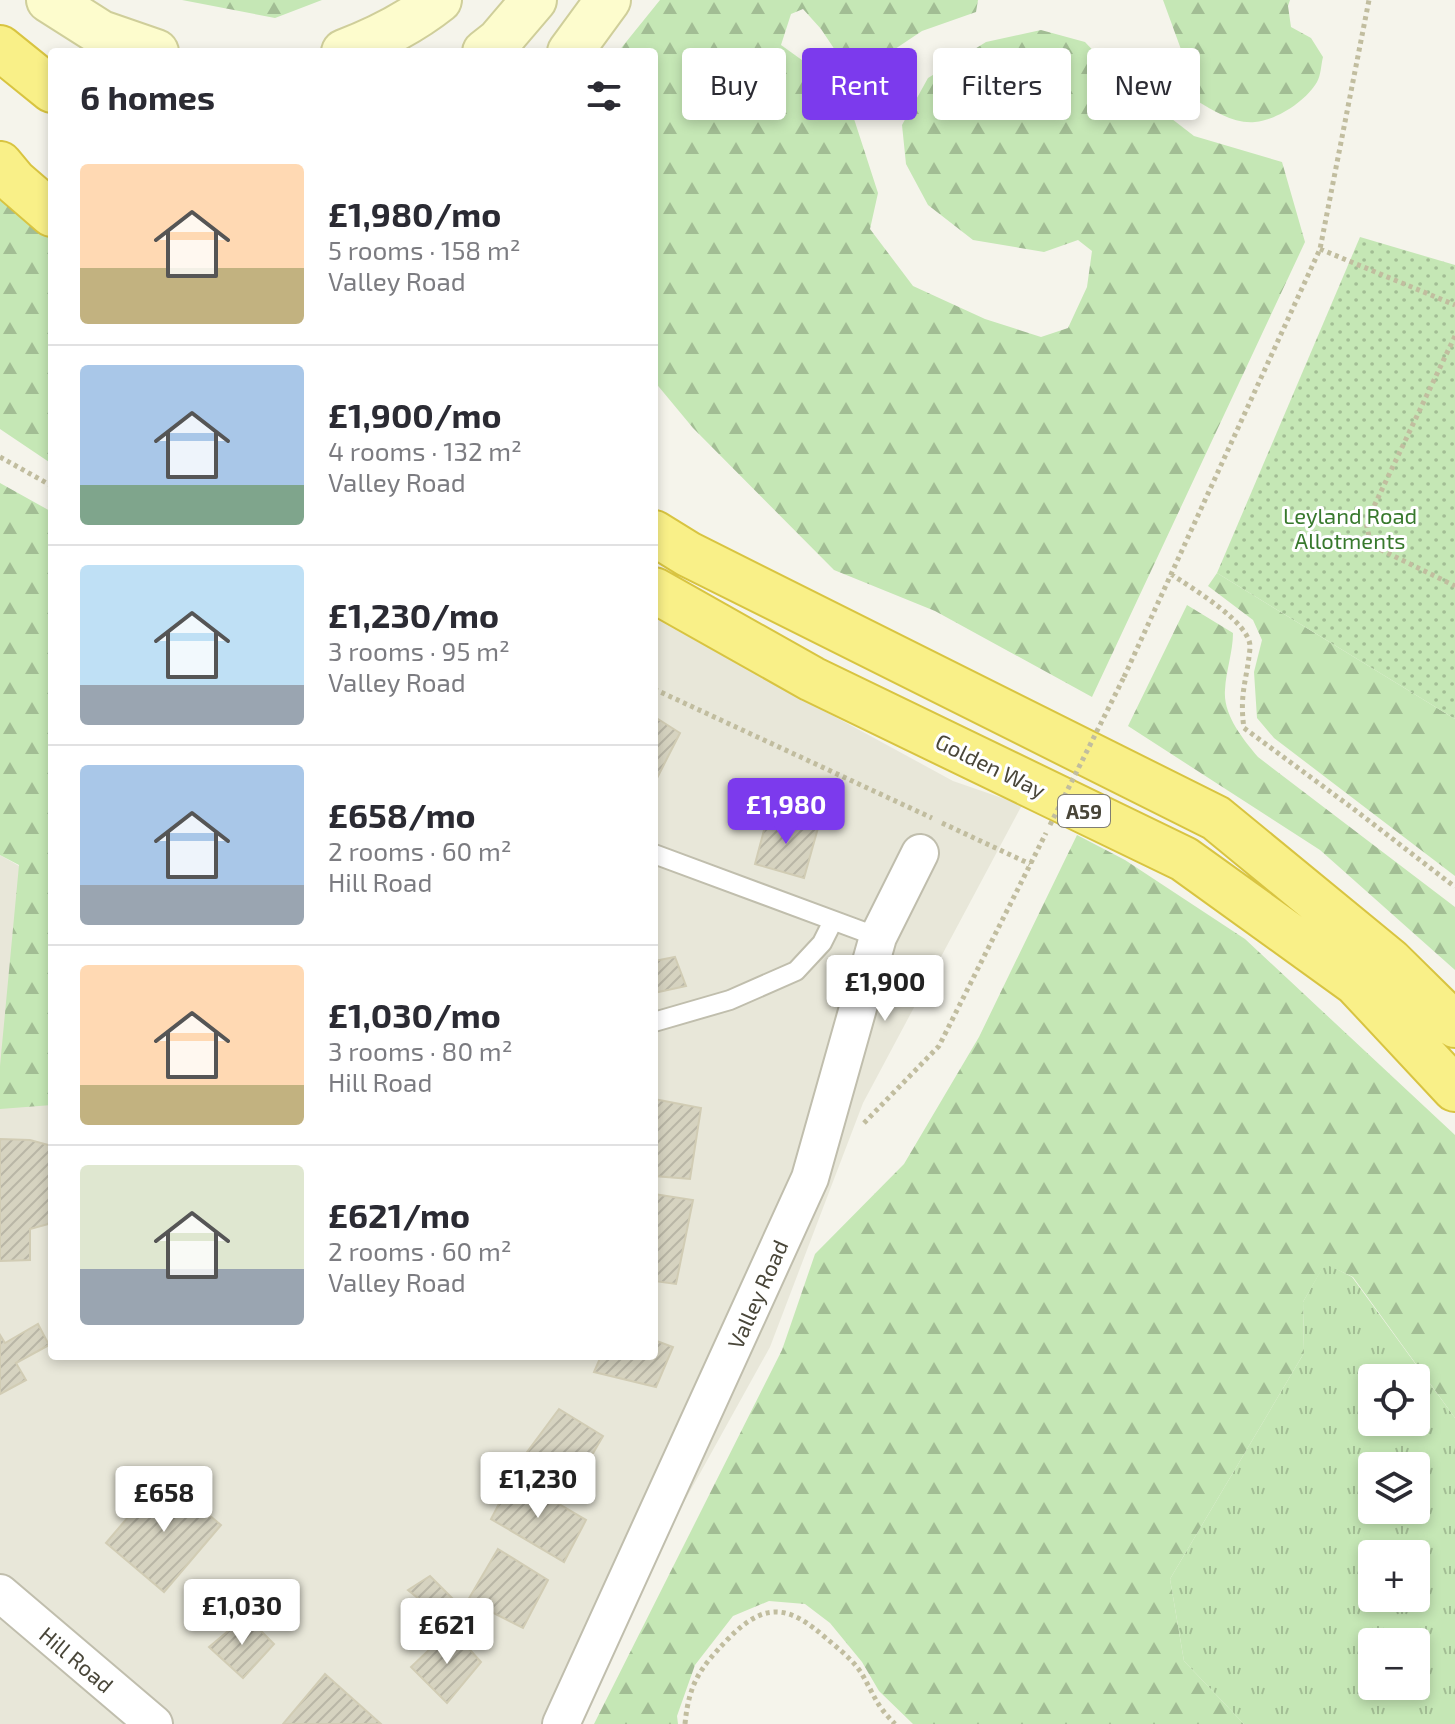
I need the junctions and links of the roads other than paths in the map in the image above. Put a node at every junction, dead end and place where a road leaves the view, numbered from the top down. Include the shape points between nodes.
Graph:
1 (49, 0) edge
2 (439, 0) edge
3 (534, 0) edge
4 (608, 0) edge
5 (0, 48) edge
6 (144, 48) edge
7 (354, 48) edge
8 (490, 48) edge
9 (573, 48) edge
10 (48, 87) edge
11 (0, 164) edge
12 (48, 211) edge
13 (658, 535) edge
14 (658, 592) edge
15 (920, 853) dead end
16 (658, 855) edge
17 (833, 921) junction
18 (878, 937) junction
19 (658, 1021) edge
20 (1455, 1025) edge
21 (1455, 1089) edge
22 (0, 1593) edge
23 (154, 1724) edge
24 (561, 1724) edge

1 - 6 main road via 101,33
2 - 7 main road
3 - 8 main road
4 - 9 main road
5 - 10 highway
11 - 12 highway
13 - 20 highway, A59 via 1216,818 1390,961
14 - 21 highway, Golden Way / A59 via 812,679 1184,859 1356,983
15 - 18 street, Valley Road
16 - 17 lane
17 - 18 lane
17 - 19 lane via 822,943 796,971 730,1000
18 - 24 street, Valley Road via 810,1178
22 - 23 street, Hill Road

